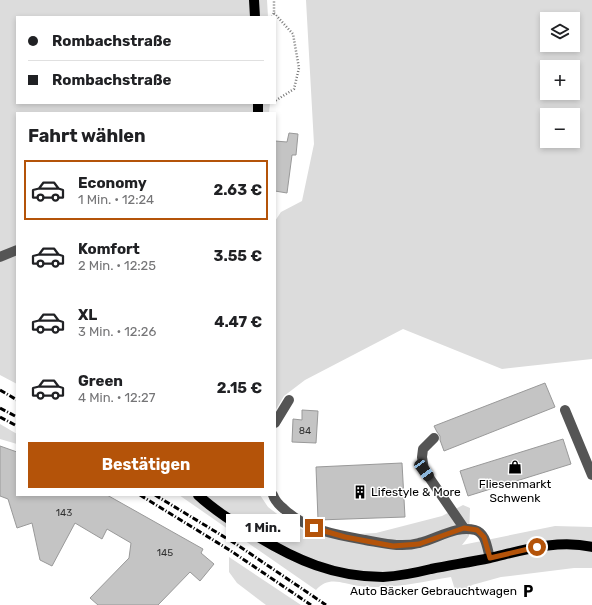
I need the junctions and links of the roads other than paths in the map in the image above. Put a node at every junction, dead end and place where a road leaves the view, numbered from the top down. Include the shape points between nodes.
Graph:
1 (254, 0) edge
2 (255, 16) edge
3 (16, 250) edge
4 (0, 257) edge
5 (289, 400) dead end
6 (565, 410) dead end
7 (276, 421) edge
8 (434, 438) dead end
9 (592, 475) edge
10 (199, 496) edge
11 (273, 496) edge
12 (464, 528) junction
13 (592, 547) edge
14 (490, 558) junction

1 - 2 main road
3 - 4 street
5 - 7 street
6 - 9 street
8 - 12 street via 423,449 424,470
10 - 14 main road via 226,517 272,546 306,563 330,570 384,577
11 - 12 street via 275,501 294,518 314,528 393,546 419,544
12 - 14 street via 477,530 484,537
13 - 14 main road via 561,544

